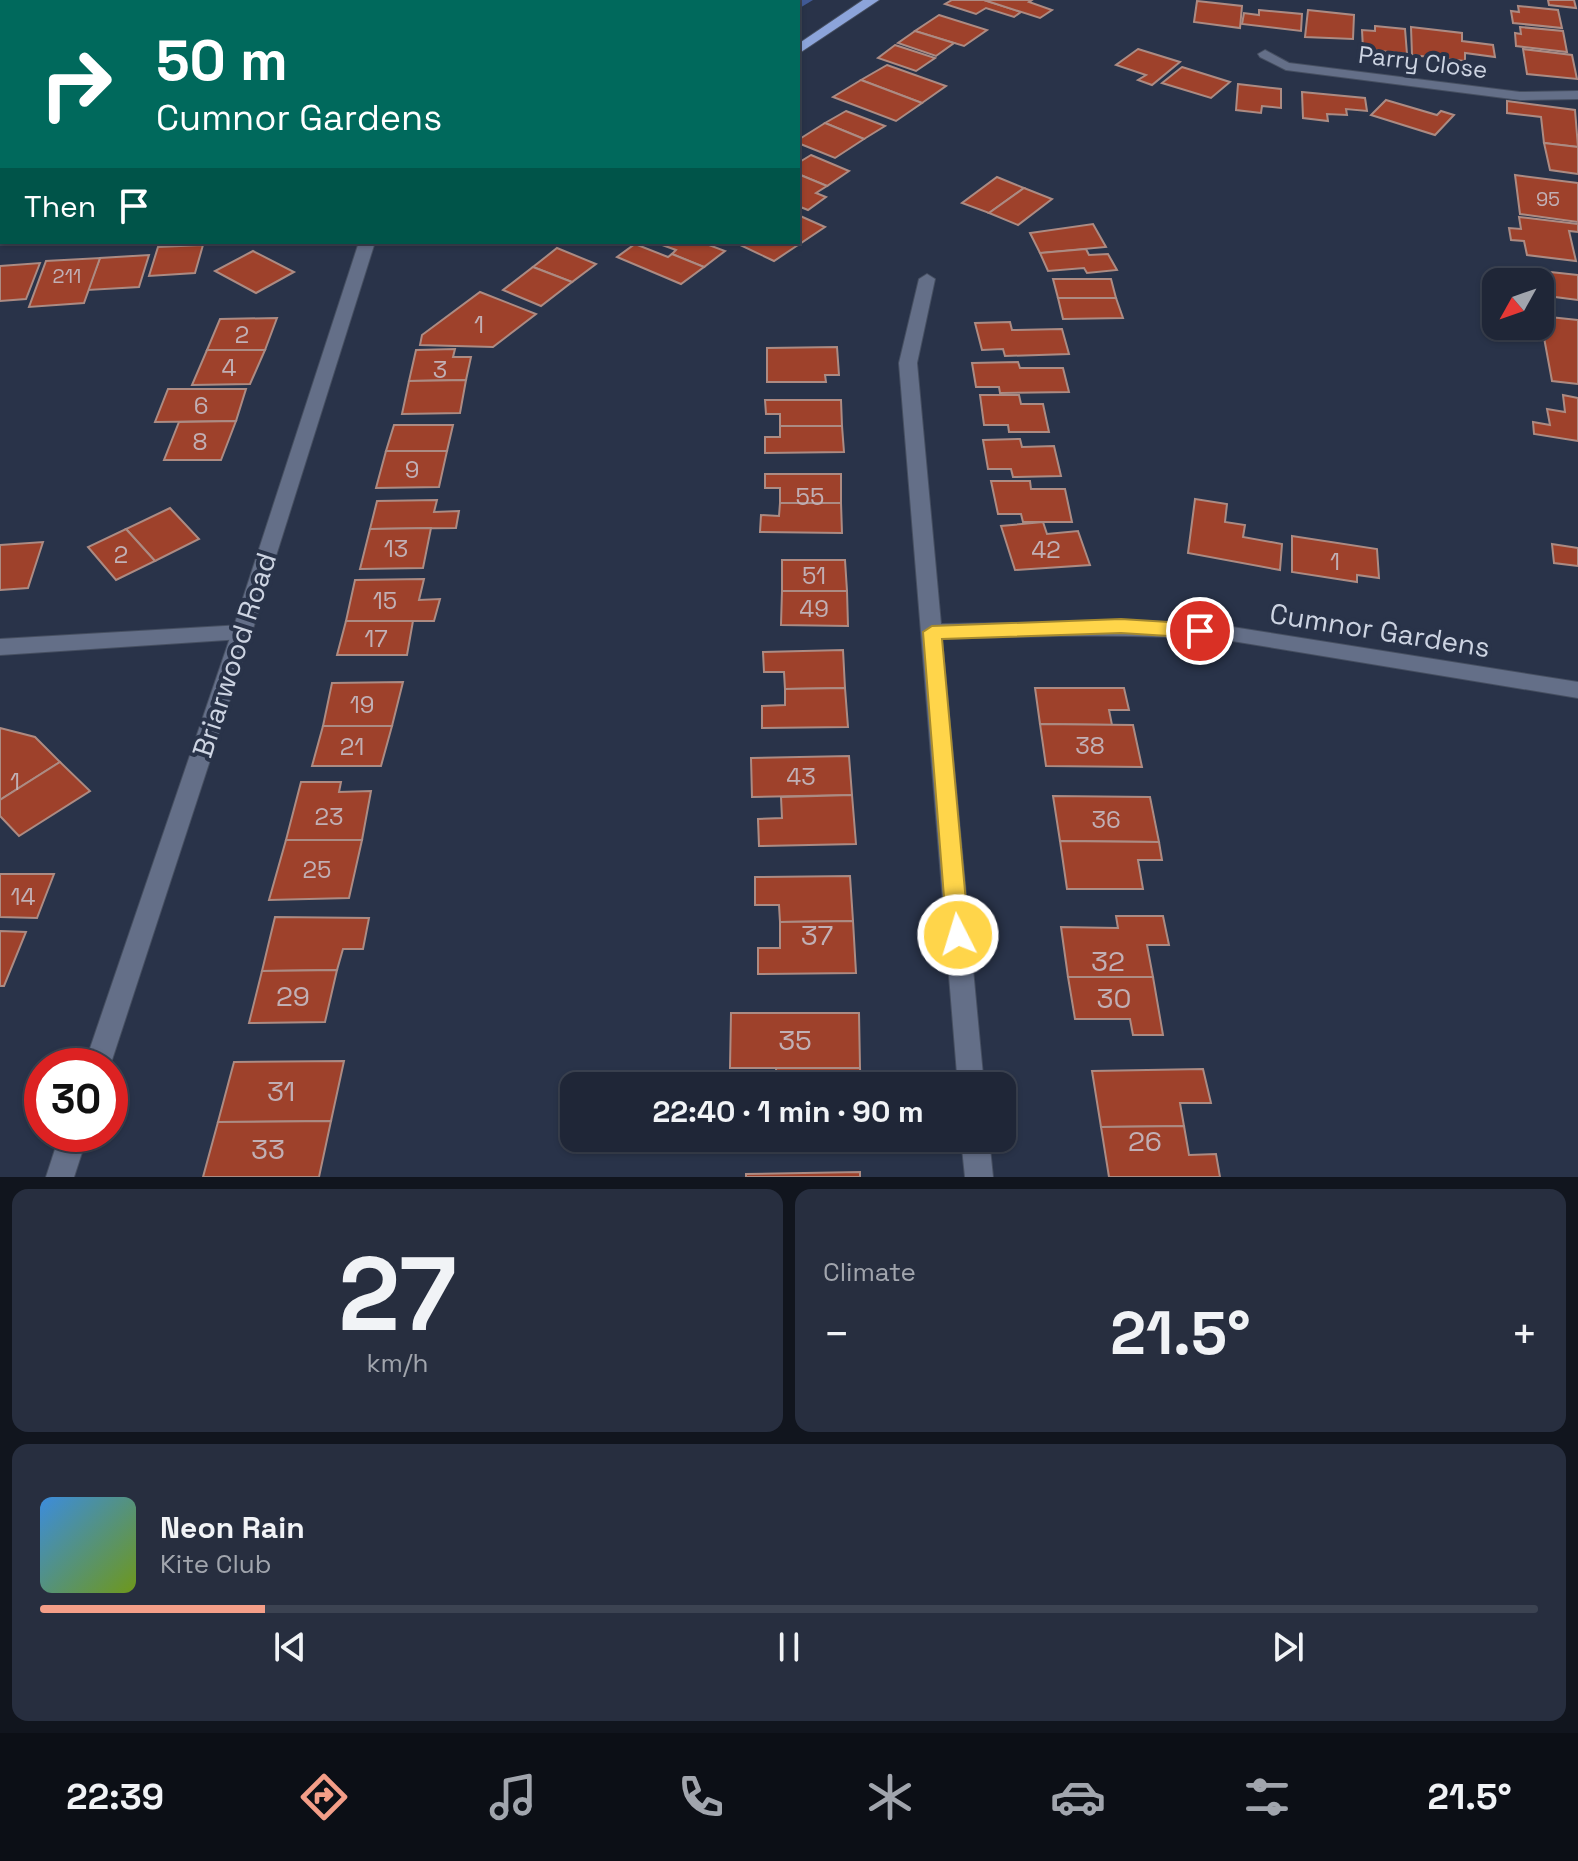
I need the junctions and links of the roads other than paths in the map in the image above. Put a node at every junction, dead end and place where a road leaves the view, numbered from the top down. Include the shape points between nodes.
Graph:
1 (872, 0) edge
2 (800, 49) edge
3 (1265, 54) dead end
4 (1578, 95) edge
5 (366, 244) edge
6 (927, 279) dead end
7 (242, 632) junction
8 (932, 632) junction
9 (0, 647) edge
10 (1578, 690) edge
11 (103, 1048) edge
12 (970, 1072) edge
13 (68, 1152) edge
14 (976, 1152) edge
15 (60, 1177) edge
16 (979, 1177) edge

1 - 2 highway
3 - 4 street, Parry Close via 1286,66 1415,84 1520,96
5 - 7 street, Briarwood Road
6 - 8 street via 908,363
7 - 9 street
7 - 11 street, Briarwood Road
8 - 10 street, Cumnor Gardens via 1175,628
8 - 12 street
13 - 15 street
14 - 16 street

